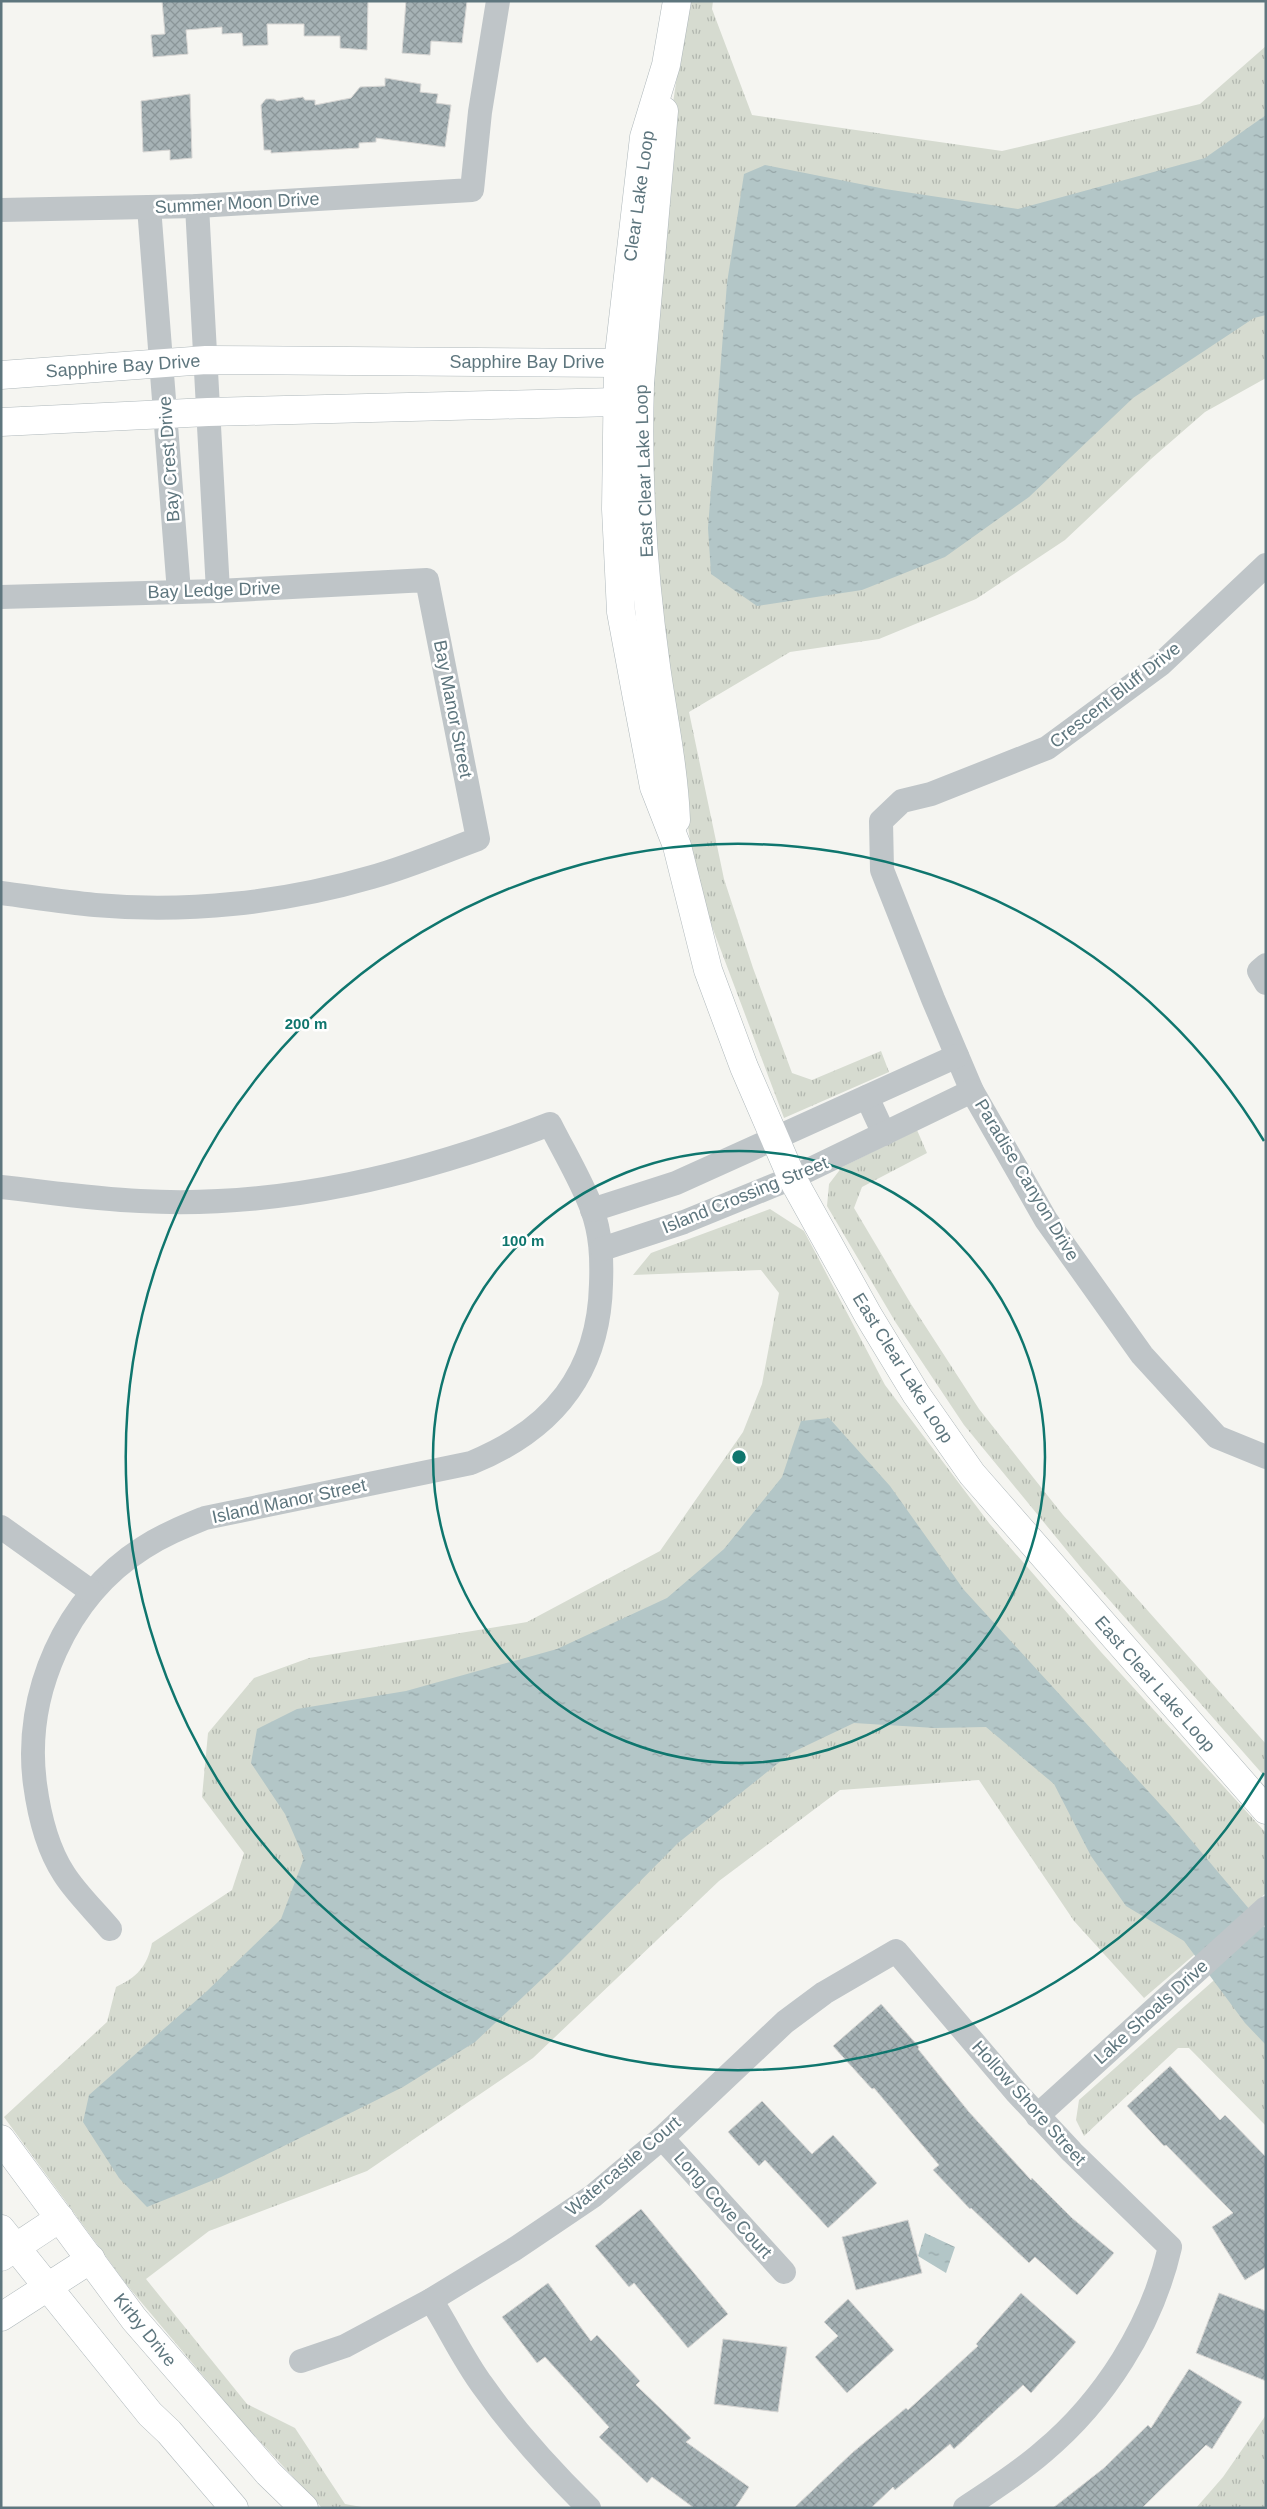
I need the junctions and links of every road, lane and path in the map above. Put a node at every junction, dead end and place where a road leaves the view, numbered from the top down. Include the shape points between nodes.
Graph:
1 (498, 1) edge
2 (678, 1) edge
3 (666, 65) junction
4 (197, 206) junction
5 (149, 207) junction
6 (1, 210) edge
7 (206, 360) junction
8 (161, 363) junction
9 (618, 363) junction
10 (1, 375) edge
11 (640, 383) junction
12 (616, 402) junction
13 (208, 412) junction
14 (165, 414) junction
15 (1, 422) edge
16 (1266, 565) edge
17 (427, 580) joint
18 (218, 591) junction
19 (179, 592) junction
20 (1, 598) edge
21 (677, 846) junction
22 (882, 870) joint
23 (1, 893) edge
24 (1266, 964) edge
25 (1266, 983) edge
26 (957, 1056) junction
27 (972, 1091) junction
28 (867, 1097) junction
29 (884, 1134) junction
30 (775, 1138) junction
31 (792, 1178) junction
32 (1, 1187) edge
33 (592, 1210) junction
34 (602, 1249) junction
35 (1266, 1457) edge
36 (1, 1527) edge
37 (92, 1592) junction
38 (1266, 1810) edge
39 (1266, 1908) edge
40 (110, 1930) dead end
41 (896, 1950) joint
42 (1037, 2116) junction
43 (662, 2138) junction
44 (1, 2139) edge
45 (60, 2218) junction
46 (6, 2245) edge
47 (90, 2259) junction
48 (784, 2272) dead end
49 (47, 2287) junction
50 (431, 2300) junction
51 (1, 2317) edge
52 (301, 2361) dead end
53 (234, 2508) edge
54 (304, 2508) edge
55 (589, 2508) edge
56 (965, 2508) edge

1 - 4 street, Summer Moon Drive via 480,112 472,190
2 - 3 street, Clear Lake Loop
3 - 9 street, Clear Lake Loop via 644,137
3 - 11 street, East Clear Lake Loop via 662,151
4 - 5 street, Summer Moon Drive
4 - 7 street
5 - 6 street, Summer Moon Drive
5 - 8 street, Bay Crest Drive
7 - 8 street, Sapphire Bay Drive
7 - 9 street, Sapphire Bay Drive
7 - 13 street
8 - 10 street, Sapphire Bay Drive
8 - 14 street, Bay Crest Drive
9 - 11 street, Sapphire Bay Drive
9 - 12 street, East Clear Lake Loop
11 - 12 street
11 - 21 street, East Clear Lake Loop via 642,528 656,664 675,792
12 - 13 street
12 - 21 street, East Clear Lake Loop via 616,509 621,612 654,787
13 - 14 street
13 - 18 street
14 - 15 street
14 - 19 street, Bay Crest Drive
16 - 22 street, Crescent Bluff Drive via 1161,664 1047,748 931,794 902,801 881,821
17 - 18 street, Bay Ledge Drive
17 - 23 street, Bay Manor Street via 478,839 373,877 324,890 255,901 160,907 96,905
18 - 19 street, Bay Ledge Drive
19 - 20 street, Bay Ledge Drive
21 - 30 street, East Clear Lake Loop via 708,970
22 - 26 street, Paradise Canyon Drive
24 - 25 street via 1259,970
26 - 27 street, Paradise Canyon Drive
26 - 28 street, Island Crossing Street
27 - 29 street, Island Crossing Street
27 - 35 street, Paradise Canyon Drive via 1046,1220 1142,1355 1217,1438
28 - 29 street
28 - 30 street, Island Crossing Street
29 - 31 street, Island Crossing Street
30 - 31 street, East Clear Lake Loop
30 - 33 street, Island Crossing Street via 676,1183
31 - 34 street, Island Crossing Street via 684,1222
31 - 38 street, East Clear Lake Loop via 916,1394 972,1474
32 - 33 street, Island Manor Street via 141,1201 281,1195 347,1185 426,1167 550,1124
33 - 34 street, Island Manor Street
34 - 37 street, Island Manor Street via 599,1314 582,1370 547,1417 522,1439 471,1463 205,1518 142,1548
36 - 37 street
37 - 40 street, Island Manor Street via 65,1632 49,1665 33,1735 33,1769 40,1814 63,1873
39 - 42 street, Lake Shoals Drive
41 - 42 street, Hollow Shore Street
41 - 43 street, Watercastle Court via 824,1993 785,2022
42 - 56 street, Hollow Shore Street via 1170,2247 1150,2306 1131,2346 1106,2384 1078,2419 1044,2452
43 - 48 street, Long Cove Court
43 - 50 street, Watercastle Court via 593,2196 514,2250
44 - 45 street, Kirby Drive
45 - 46 street
45 - 47 street, Kirby Drive
46 - 49 street
47 - 49 street
47 - 54 street, Kirby Drive via 134,2319 186,2381 268,2473
49 - 51 street
49 - 53 street via 150,2414
50 - 52 street, Watercastle Court via 345,2346
50 - 55 street via 481,2384 519,2433

